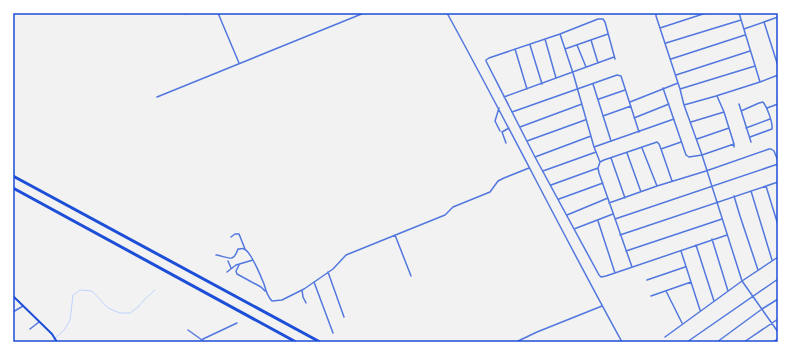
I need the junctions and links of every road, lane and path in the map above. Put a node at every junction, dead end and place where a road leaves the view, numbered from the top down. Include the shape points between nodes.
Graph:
1 (218, 13) edge
2 (364, 13) edge
3 (447, 13) edge
4 (656, 13) edge
5 (706, 13) edge
6 (739, 13) edge
7 (778, 17) edge
8 (741, 20) junction
9 (764, 22) junction
10 (660, 28) junction
11 (744, 29) junction
12 (560, 34) junction
13 (608, 34) junction
14 (745, 35) junction
15 (545, 39) junction
16 (591, 40) junction
17 (666, 43) junction
18 (530, 45) junction
19 (577, 45) junction
20 (565, 49) junction
21 (515, 50) junction
22 (750, 51) junction
23 (670, 59) junction
24 (239, 63) junction
25 (598, 63) junction
26 (755, 66) junction
27 (778, 66) edge
28 (586, 67) junction
29 (573, 72) junction
30 (676, 75) junction
31 (778, 75) edge
32 (556, 78) junction
33 (760, 82) junction
34 (678, 83) junction
35 (542, 84) junction
36 (593, 84) junction
37 (663, 88) junction
38 (527, 89) junction
39 (577, 89) junction
40 (680, 89) junction
41 (625, 90) junction
42 (716, 96) junction
43 (157, 97) dead end
44 (504, 97) junction
45 (598, 99) junction
46 (630, 102) junction
47 (582, 104) junction
48 (669, 104) junction
49 (739, 104) dead end
50 (778, 104) edge
51 (684, 105) junction
52 (630, 106) junction
53 (499, 108) junction
54 (766, 108) junction
55 (741, 111) junction
56 (512, 112) junction
57 (724, 112) junction
58 (603, 116) junction
59 (634, 118) junction
60 (674, 119) junction
61 (770, 119) junction
62 (586, 120) junction
63 (691, 123) junction
64 (520, 127) junction
65 (509, 128) junction
66 (729, 128) junction
67 (746, 128) junction
68 (500, 131) dead end
69 (638, 132) junction
70 (591, 136) junction
71 (750, 138) junction
72 (696, 139) junction
73 (527, 141) junction
74 (611, 141) junction
75 (681, 142) junction
76 (751, 142) dead end
77 (506, 143) dead end
78 (734, 144) junction
79 (594, 147) junction
80 (734, 147) dead end
81 (642, 148) junction
82 (661, 149) junction
83 (596, 152) junction
84 (627, 153) junction
85 (702, 154) junction
86 (535, 157) junction
87 (611, 158) junction
88 (778, 161) edge
89 (600, 162) junction
90 (778, 164) edge
91 (529, 168) junction
92 (598, 168) junction
93 (543, 171) junction
94 (706, 171) junction
95 (13, 176) edge
96 (672, 182) junction
97 (778, 182) edge
98 (602, 183) junction
99 (551, 185) junction
100 (657, 186) junction
101 (766, 186) junction
102 (711, 187) junction
103 (13, 188) edge
104 (751, 191) junction
105 (641, 192) junction
106 (734, 196) junction
107 (608, 198) junction
108 (625, 198) junction
109 (558, 200) junction
110 (716, 202) junction
111 (609, 203) junction
112 (613, 214) junction
113 (567, 215) junction
114 (722, 219) junction
115 (615, 220) junction
116 (598, 221) junction
117 (778, 225) edge
118 (574, 229) junction
119 (395, 235) junction
120 (620, 235) junction
121 (726, 235) junction
122 (231, 237) dead end
123 (712, 240) junction
124 (696, 245) junction
125 (245, 249) junction
126 (626, 251) junction
127 (681, 251) junction
128 (216, 255) dead end
129 (778, 257) edge
130 (253, 260) junction
131 (228, 261) dead end
132 (773, 261) junction
133 (238, 265) junction
134 (632, 267) junction
135 (686, 267) junction
136 (231, 269) junction
137 (758, 270) junction
138 (227, 272) dead end
139 (328, 272) junction
140 (616, 273) junction
141 (411, 276) dead end
142 (778, 279) edge
143 (647, 280) dead end
144 (742, 281) junction
145 (314, 282) junction
146 (690, 282) junction
147 (302, 290) junction
148 (666, 291) junction
149 (728, 291) junction
150 (267, 293) junction
151 (13, 296) edge
152 (651, 296) dead end
153 (753, 297) junction
154 (778, 299) edge
155 (714, 301) junction
156 (306, 303) dead end
157 (23, 306) junction
158 (602, 306) junction
159 (762, 309) junction
160 (700, 311) junction
161 (13, 312) edge
162 (344, 317) dead end
163 (778, 318) edge
164 (39, 322) junction
165 (237, 323) dead end
166 (771, 323) junction
167 (683, 324) junction
168 (30, 329) dead end
169 (188, 330) dead end
170 (778, 332) edge
171 (333, 333) dead end
172 (665, 337) dead end
173 (778, 339) edge
174 (202, 341) edge
175 (57, 342) edge
176 (296, 342) edge
177 (320, 342) edge
178 (516, 342) edge
179 (622, 342) edge
180 (687, 342) edge
181 (717, 342) edge
182 (744, 342) edge
183 (773, 342) edge

1 - 24 street
2 - 24 street
3 - 53 street
4 - 10 street
5 - 10 street
6 - 8 street
7 - 9 street
8 - 11 street
8 - 17 street
9 - 11 street
9 - 27 street
10 - 17 street
11 - 14 street
12 - 13 street via 603,19
12 - 15 street
12 - 20 street
13 - 16 street
13 - 25 street via 614,58
14 - 22 street
14 - 23 street
15 - 18 street
15 - 32 street
16 - 19 street
16 - 25 street
17 - 23 street
18 - 21 street
18 - 35 street
19 - 20 street
19 - 28 street
20 - 29 street
21 - 38 street
21 - 44 street via 486,60
22 - 26 street
22 - 30 street
23 - 30 street
24 - 43 street
25 - 28 street
26 - 33 street
26 - 40 street
28 - 29 street
29 - 32 street
29 - 39 street
30 - 34 street
31 - 33 street
32 - 35 street
33 - 42 street
34 - 37 street
34 - 40 street
35 - 38 street
36 - 39 street
36 - 41 street via 617,75 620,76
36 - 45 street
37 - 46 street
37 - 48 street
38 - 44 street
39 - 47 street
39 - 56 street
40 - 51 street
41 - 45 street
41 - 46 street
42 - 51 street
42 - 57 street
44 - 56 street
45 - 58 street
46 - 52 street
47 - 62 street
47 - 64 street
48 - 59 street
48 - 60 street
49 - 55 street
50 - 54 street
51 - 63 street
52 - 58 street
52 - 59 street
53 - 65 street
53 - 68 street via 495,122
54 - 55 street via 762,102
54 - 61 street
55 - 67 street
56 - 64 street
57 - 63 street
57 - 66 street
58 - 74 street
59 - 69 street
60 - 69 street
60 - 75 street
61 - 67 street
61 - 71 street via 772,129
62 - 70 street
62 - 73 street
63 - 72 street
64 - 73 street
65 - 77 street via 502,132
65 - 91 street
66 - 72 street
66 - 78 street
67 - 71 street
69 - 74 street
70 - 79 street
70 - 86 street
71 - 76 street
72 - 85 street
73 - 86 street
74 - 79 street
75 - 82 street
75 - 85 street via 688,157
78 - 80 street
78 - 85 street
79 - 83 street
81 - 82 street via 656,142
81 - 84 street
81 - 100 street
82 - 96 street
83 - 89 street
83 - 93 street
84 - 87 street
84 - 105 street
85 - 94 street
86 - 93 street
87 - 89 street
87 - 108 street
88 - 94 street via 771,149
89 - 92 street
90 - 102 street
91 - 119 street via 498,181 490,192 453,207 445,215
91 - 158 street
92 - 98 street
92 - 99 street
93 - 99 street
94 - 96 street
94 - 102 street
95 - 177 highway
96 - 100 street
97 - 101 street
98 - 107 street
98 - 109 street
99 - 109 street
100 - 105 street
101 - 104 street
101 - 117 street
102 - 110 street
102 - 115 street
103 - 176 highway
104 - 106 street
104 - 132 street
105 - 108 street
106 - 110 street
106 - 137 street
107 - 111 street
107 - 113 street
108 - 111 street
109 - 113 street
110 - 114 street
110 - 120 street
111 - 112 street
112 - 115 street
112 - 116 street
113 - 118 street
114 - 121 street
114 - 126 street
115 - 120 street
116 - 118 street
116 - 140 street
118 - 140 street via 599,276
119 - 139 street via 346,254
119 - 141 street
120 - 126 street
121 - 123 street
121 - 144 street
122 - 125 street via 239,234
123 - 124 street
123 - 149 street
124 - 127 street
124 - 155 street
125 - 128 street via 238,250 232,258
125 - 130 street
126 - 134 street
127 - 134 street
127 - 135 street
129 - 132 street
130 - 133 street
130 - 150 street
131 - 136 street
132 - 137 street
133 - 136 street
133 - 150 street via 236,274
134 - 140 street
135 - 143 street
135 - 146 street
136 - 138 street
137 - 144 street
139 - 145 street
139 - 162 street
142 - 153 street
144 - 149 street
144 - 153 street
145 - 147 street
145 - 171 street
146 - 148 street
146 - 160 street
147 - 150 street via 275,301 268,298
147 - 156 street
148 - 152 street
148 - 167 street
149 - 155 street
151 - 157 main road
153 - 159 street
153 - 180 street
154 - 159 street
155 - 160 street
157 - 161 street
157 - 164 main road
158 - 178 street
158 - 179 street
159 - 166 street
159 - 181 street
160 - 167 street
163 - 166 street
164 - 168 street
164 - 175 main road
165 - 174 street
166 - 170 street
166 - 182 street
167 - 172 street
169 - 174 street
173 - 183 street

